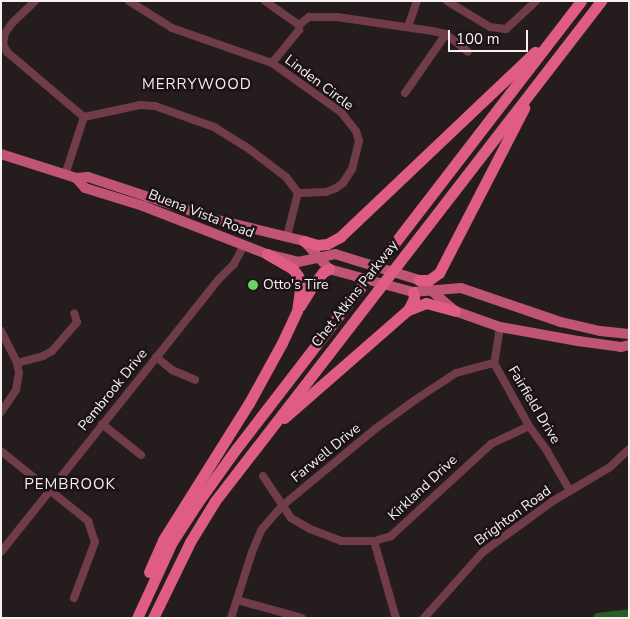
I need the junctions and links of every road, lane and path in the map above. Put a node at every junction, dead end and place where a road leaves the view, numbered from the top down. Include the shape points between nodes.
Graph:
1 (35, 1) edge
2 (128, 1) edge
3 (265, 1) edge
4 (417, 1) edge
5 (447, 1) edge
6 (536, 1) edge
7 (581, 1) edge
8 (601, 1) edge
9 (299, 25) junction
10 (408, 28) junction
11 (560, 28) junction
12 (579, 30) junction
13 (446, 34) junction
14 (468, 52) dead end
15 (272, 63) junction
16 (405, 93) dead end
17 (84, 117) junction
18 (1, 154) edge
19 (65, 175) junction
20 (76, 178) junction
21 (298, 193) junction
22 (287, 236) junction
23 (304, 241) junction
24 (244, 245) junction
25 (267, 254) junction
26 (320, 258) junction
27 (329, 269) junction
28 (418, 280) junction
29 (434, 291) junction
30 (413, 292) junction
31 (408, 310) junction
32 (297, 311) junction
33 (455, 311) junction
34 (74, 313) dead end
35 (500, 327) junction
36 (1, 331) edge
37 (629, 334) edge
38 (629, 345) edge
39 (156, 357) junction
40 (17, 363) junction
41 (494, 363) junction
42 (195, 380) dead end
43 (1, 412) edge
44 (102, 424) junction
45 (529, 426) junction
46 (261, 439) junction
47 (629, 449) edge
48 (1, 451) edge
49 (141, 455) dead end
50 (263, 476) dead end
51 (50, 489) junction
52 (570, 491) junction
53 (282, 506) junction
54 (374, 541) junction
55 (1, 552) edge
56 (74, 598) dead end
57 (237, 600) junction
58 (132, 618) edge
59 (137, 618) edge
60 (153, 618) edge
61 (231, 618) edge
62 (302, 618) edge
63 (396, 618) edge
64 (424, 618) edge

1 - 17 street via 5,33 3,44 6,52
2 - 15 street, Linden Circle via 172,28
3 - 9 street
4 - 10 street
5 - 6 street via 490,27 506,29
7 - 11 highway, Chet Atkins Parkway
8 - 12 highway, Chet Atkins Parkway
9 - 10 street via 309,17 337,17
9 - 15 street via 299,30
10 - 13 street
11 - 23 highway via 340,237 327,244
11 - 59 highway, Chet Atkins Parkway via 198,502 168,550
12 - 28 highway via 525,107 439,273 429,280
12 - 46 highway, Chet Atkins Parkway
13 - 14 street
13 - 16 street
15 - 21 street, Linden Circle via 341,112 356,131 358,141 352,170 343,183 326,192
17 - 19 street
17 - 21 street via 140,105 172,112 214,127 245,146 286,177
18 - 19 main road, Buena Vista Road
19 - 20 main road, Buena Vista Road
20 - 22 main road, Buena Vista Road via 88,177 218,220
20 - 24 main road, Buena Vista Road via 85,188 140,205
21 - 22 street
22 - 23 main road, Buena Vista Road
23 - 26 main road
24 - 25 main road, Buena Vista Road
24 - 39 street, Pembrook Drive via 234,264
25 - 26 main road, Buena Vista Road via 298,262
25 - 32 highway via 293,269 298,276 301,283
26 - 27 main road
26 - 28 main road, Buena Vista Road via 335,254
27 - 30 main road
27 - 32 highway via 313,285
28 - 29 main road, Buena Vista Road
29 - 30 main road
29 - 33 main road, Buena Vista Road
29 - 37 main road via 461,288 561,322 600,332
30 - 31 highway via 414,298
31 - 33 highway via 426,303
31 - 46 highway
32 - 58 highway via 249,404 163,540
33 - 35 main road, Buena Vista Road
34 - 40 street via 77,322 52,351
35 - 38 main road, Buena Vista Road via 578,341 621,347
35 - 41 street, Fairfield Drive
36 - 40 street
39 - 42 street via 172,370
39 - 44 street, Pembrook Drive
40 - 43 street via 16,390
41 - 45 street, Fairfield Drive
41 - 53 street, Farwell Drive via 456,373 415,400
44 - 49 street
44 - 51 street, Pembrook Drive
45 - 52 street, Fairfield Drive
45 - 54 street, Kirkland Drive via 491,444 391,536
46 - 60 highway, Chet Atkins Parkway via 215,501 190,542
47 - 52 street, Brighton Road via 610,467
48 - 51 street
50 - 53 street, Kirkland Drive
51 - 55 street, Pembrook Drive
51 - 56 street via 88,521 94,534 92,553
52 - 64 street, Brighton Road via 483,552
53 - 54 street, Kirkland Drive via 292,518 341,541
53 - 57 street, Farwell Drive via 262,529
54 - 63 street
57 - 61 street, Farwell Drive
57 - 62 street

